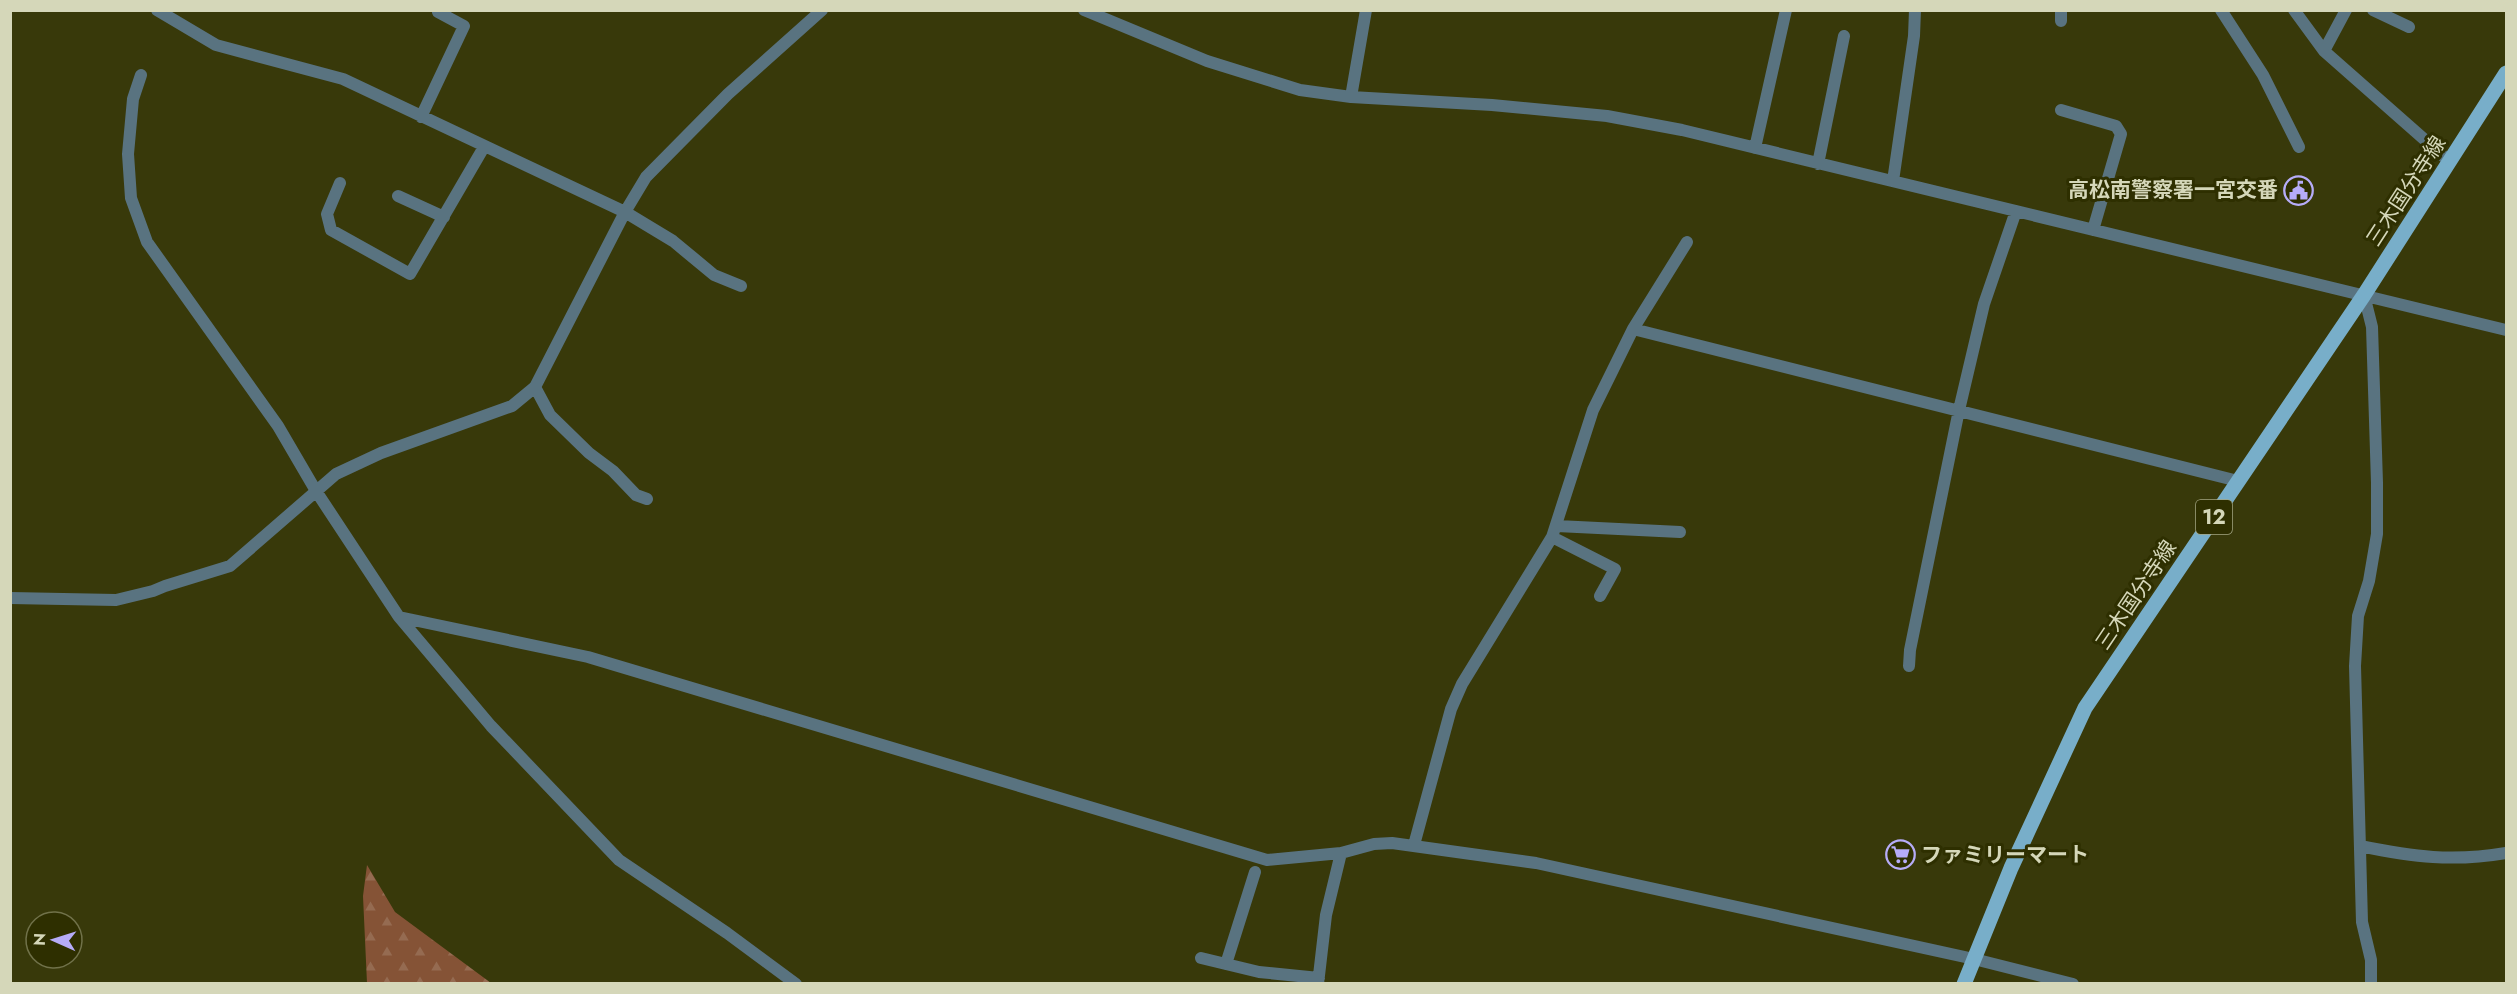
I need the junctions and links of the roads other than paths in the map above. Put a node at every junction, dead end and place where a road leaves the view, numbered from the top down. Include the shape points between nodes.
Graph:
1 (157, 10) edge
2 (822, 10) edge
3 (1084, 10) edge
4 (1366, 10) edge
5 (1786, 10) edge
6 (1915, 10) edge
7 (2221, 10) edge
8 (2294, 10) edge
9 (2346, 10) edge
10 (2373, 10) edge
11 (438, 12) edge
12 (2409, 27) dead end
13 (1844, 36) dead end
14 (2324, 51) junction
15 (2506, 73) edge
16 (141, 75) dead end
17 (1352, 97) junction
18 (2061, 110) dead end
19 (422, 117) junction
20 (484, 147) junction
21 (2299, 147) dead end
22 (1755, 148) junction
23 (2450, 162) junction
24 (1818, 164) junction
25 (1893, 181) junction
26 (340, 183) dead end
27 (398, 196) dead end
28 (2016, 211) junction
29 (625, 212) junction
30 (444, 217) junction
31 (2092, 230) junction
32 (1687, 242) dead end
33 (741, 286) dead end
34 (2364, 296) junction
35 (1633, 329) junction
36 (2506, 330) edge
37 (535, 387) junction
38 (1959, 410) junction
39 (2238, 481) junction
40 (316, 491) junction
41 (647, 499) dead end
42 (1554, 531) junction
43 (1680, 532) dead end
44 (1600, 596) dead end
45 (10, 598) edge
46 (399, 617) junction
47 (1910, 666) dead end
48 (1414, 844) junction
49 (2360, 846) junction
50 (1341, 853) junction
51 (2506, 853) edge
52 (1255, 872) dead end
53 (1202, 958) dead end
54 (1974, 959) junction
55 (1226, 964) junction
56 (784, 980) edge
57 (1318, 981) edge
58 (796, 984) edge
59 (1964, 984) edge
60 (2073, 984) edge
61 (2371, 984) edge

1 - 19 street via 216,45 343,79
2 - 29 street via 728,94 646,177
3 - 17 street via 1207,61 1300,90
4 - 17 street
5 - 22 street
6 - 25 street
7 - 21 street via 2263,75
8 - 14 street
9 - 14 street
10 - 12 street
11 - 19 street via 464,26
13 - 24 street
14 - 23 street
15 - 23 main road, 三木国分寺線 / 12
16 - 40 street via 133,99 128,154 131,198 138,222 169,275 278,426
17 - 22 street via 1607,116
18 - 31 street via 2116,126 2121,134
19 - 20 street
20 - 29 street
20 - 30 street
22 - 24 street
23 - 34 main road, 三木国分寺線 / 12
24 - 25 street
25 - 28 street
26 - 30 street via 327,214 331,230 410,274
27 - 30 street
28 - 31 street
28 - 38 street via 1984,303
29 - 33 street via 673,241 714,275
29 - 37 street
31 - 34 street
32 - 35 street
34 - 36 street
34 - 39 main road, 三木国分寺線 / 12
34 - 49 street via 2372,327 2378,483 2376,534 2369,581 2358,616 2355,666
35 - 38 street
35 - 42 street via 1593,410
37 - 40 street via 512,406 381,453 336,474
37 - 41 street via 550,415 636,495
38 - 39 street
38 - 47 street via 1910,650
39 - 54 main road, 三木国分寺線 / 12 via 2085,708
40 - 45 street via 230,566 116,600
40 - 46 street
42 - 43 street
42 - 44 street via 1615,569
42 - 48 street via 1462,684 1451,710
46 - 50 street via 588,657 1268,860
46 - 56 street via 491,726 619,860
48 - 50 street via 1374,844
48 - 54 street via 1536,863
49 - 51 street via 2444,859
49 - 61 street via 2362,922 2371,960
50 - 57 street via 1326,915
52 - 55 street
53 - 55 street
54 - 59 main road, 三木国分寺線 / 12
54 - 60 street
55 - 57 street
56 - 58 street

